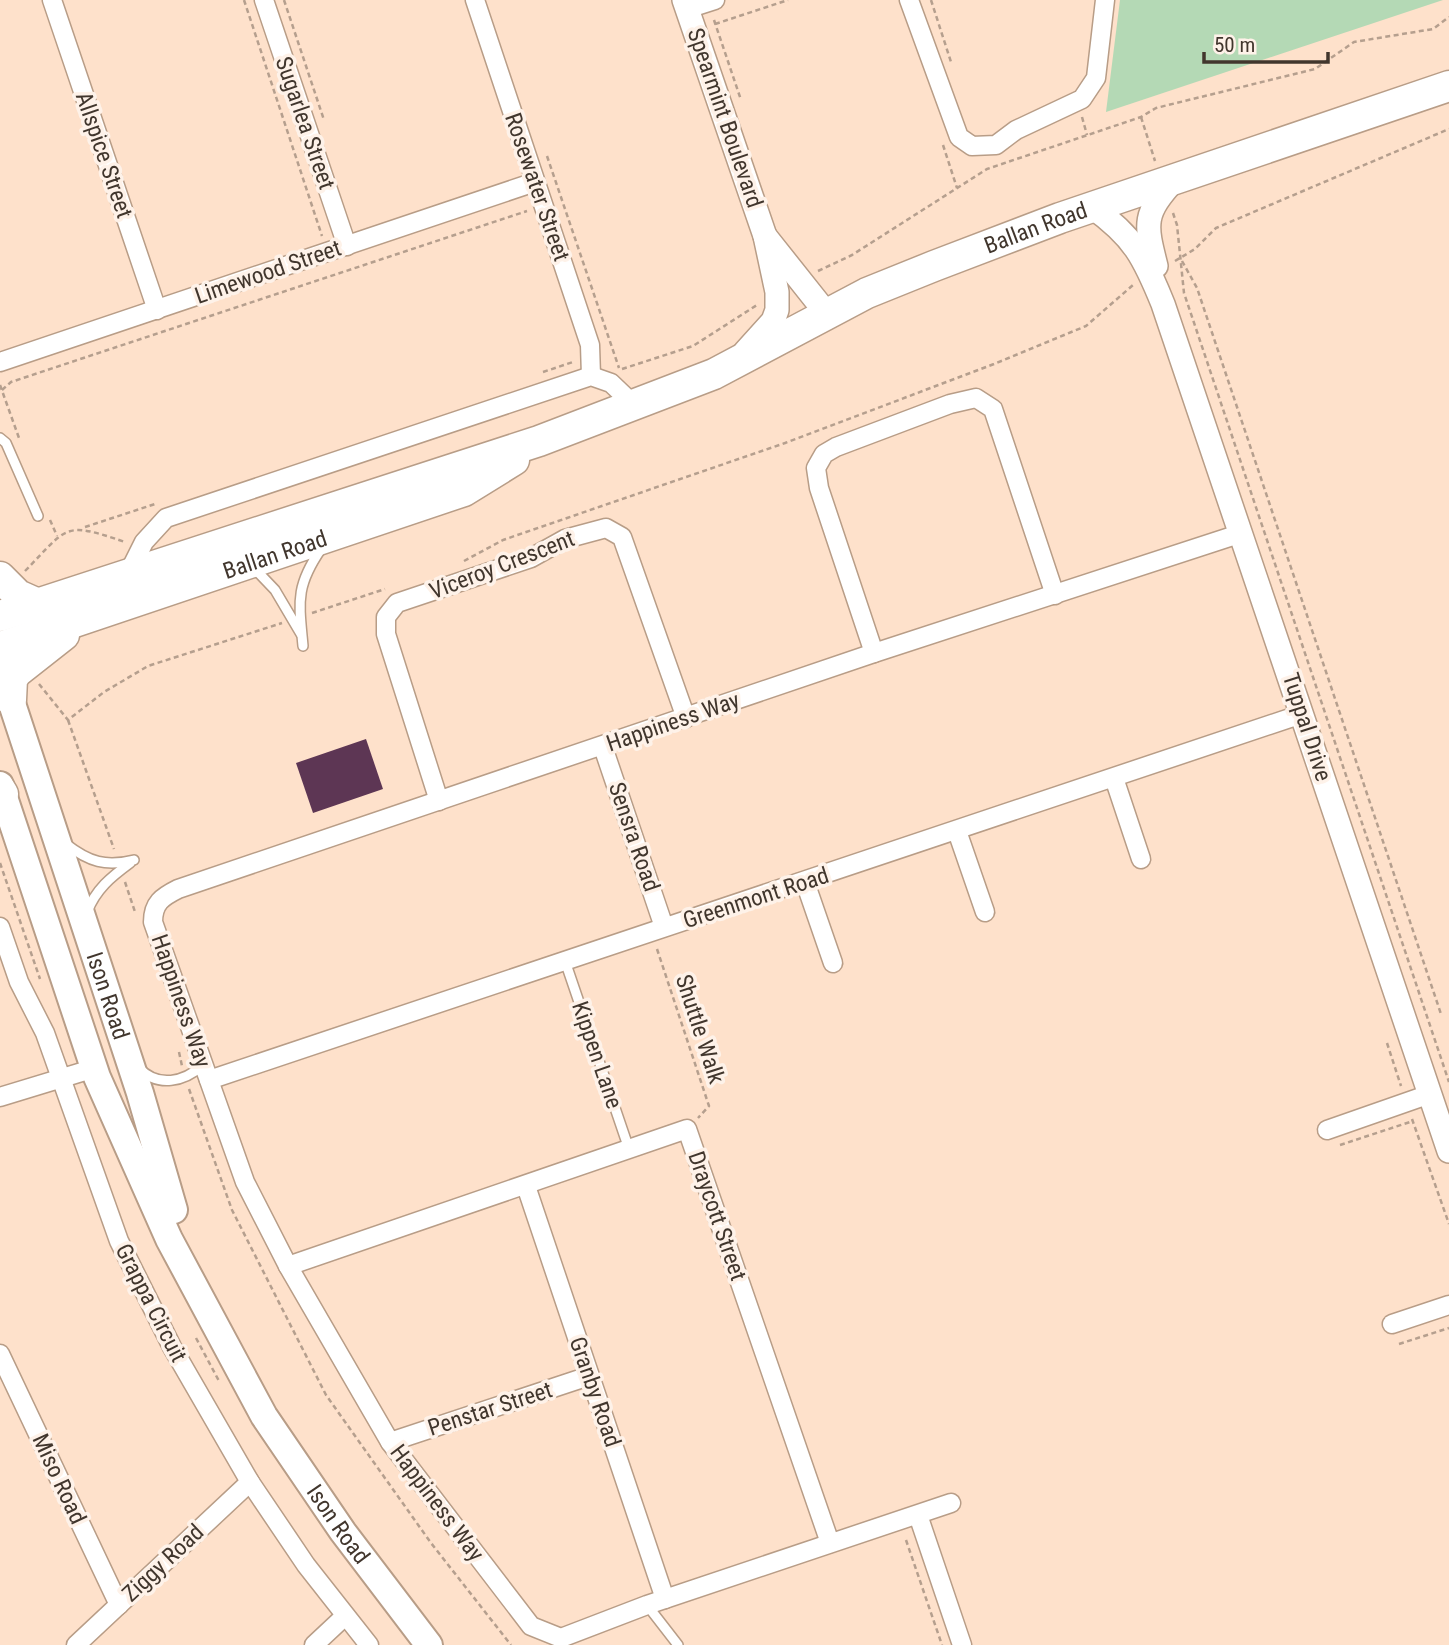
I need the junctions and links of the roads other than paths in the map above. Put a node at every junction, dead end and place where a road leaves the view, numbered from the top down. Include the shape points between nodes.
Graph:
1 (52, 0) edge
2 (264, 0) edge
3 (475, 0) edge
4 (909, 0) edge
5 (1105, 0) edge
6 (698, 3) edge
7 (1449, 86) edge
8 (1175, 179) junction
9 (527, 185) junction
10 (1092, 207) junction
11 (765, 236) junction
12 (346, 246) junction
13 (1154, 272) junction
14 (157, 310) junction
15 (827, 314) junction
16 (0, 362) edge
17 (733, 363) junction
18 (605, 375) junction
19 (634, 405) junction
20 (0, 438) edge
21 (539, 441) junction
22 (38, 516) dead end
23 (1242, 533) junction
24 (330, 536) junction
25 (246, 564) junction
26 (128, 574) junction
27 (0, 578) edge
28 (1055, 595) junction
29 (36, 603) junction
30 (97, 615) junction
31 (0, 616) edge
32 (298, 618) junction
33 (303, 646) dead end
34 (0, 647) edge
35 (874, 653) junction
36 (12, 666) edge
37 (11, 700) joint
38 (1302, 714) junction
39 (686, 718) junction
40 (603, 747) junction
41 (1114, 778) junction
42 (1, 789) edge
43 (439, 801) junction
44 (957, 831) junction
45 (56, 837) junction
46 (1141, 859) dead end
47 (805, 882) junction
48 (985, 912) dead end
49 (85, 926) junction
50 (0, 927) edge
51 (658, 930) junction
52 (565, 961) junction
53 (833, 963) dead end
54 (125, 1046) junction
55 (95, 1068) junction
56 (206, 1072) junction
57 (61, 1079) junction
58 (1439, 1088) edge
59 (0, 1097) edge
60 (1327, 1130) dead end
61 (629, 1149) junction
62 (1449, 1152) edge
63 (526, 1186) junction
64 (288, 1266) junction
65 (1449, 1305) edge
66 (214, 1324) junction
67 (1392, 1324) dead end
68 (0, 1354) edge
69 (590, 1376) junction
70 (390, 1442) junction
71 (250, 1482) junction
72 (951, 1503) dead end
73 (918, 1515) junction
74 (830, 1543) junction
75 (665, 1599) junction
76 (119, 1605) junction
77 (647, 1605) junction
78 (345, 1616) junction
79 (76, 1645) edge
80 (314, 1645) edge
81 (369, 1645) edge
82 (429, 1645) edge
83 (678, 1645) edge
84 (962, 1645) edge

1 - 14 street, Allspice Street
2 - 12 street, Sugarlea Street
3 - 9 street, Rosewater Street
4 - 5 street via 959,137 972,146 996,145 1016,130 1082,99 1096,78
6 - 11 street, Spearmint Boulevard
7 - 8 main road, Ballan Road
8 - 10 main road, Ballan Road
8 - 13 street, Tuppal Drive via 1153,205 1147,228
9 - 12 street, Limewood Street
9 - 18 street, Rosewater Street
10 - 13 street, Tuppal Drive via 1122,229
10 - 15 main road, Ballan Road via 867,293
11 - 15 street, Spearmint Boulevard
11 - 17 street, Spearmint Boulevard via 777,310 773,321
12 - 14 street, Limewood Street
13 - 23 street, Tuppal Drive
14 - 16 street, Limewood Street
15 - 17 main road, Ballan Road
17 - 19 main road, Ballan Road
18 - 19 street
18 - 26 street via 166,517 144,542
19 - 21 main road, Ballan Road
20 - 22 lane
21 - 24 main road, Ballan Road via 464,491
21 - 26 main road, Ballan Road
23 - 28 street, Happiness Way
23 - 38 street, Tuppal Drive
24 - 25 main road, Ballan Road
24 - 32 lane via 304,574
25 - 30 main road, Ballan Road
25 - 32 lane via 260,572
26 - 29 main road, Ballan Road
27 - 29 main road
28 - 35 street, Happiness Way
28 - 35 street via 993,409 976,398 950,404 836,447 824,454 816,468
29 - 31 main road, Ballan Road
30 - 34 main road, Ballan Road
30 - 36 main road
32 - 33 lane
35 - 39 street, Happiness Way
36 - 37 main road
37 - 45 main road, Ison Road
38 - 41 street, Greenmont Road
38 - 58 street, Tuppal Drive
39 - 40 street, Happiness Way
39 - 43 street, Viceroy Crescent via 622,537 606,528 565,539 531,558 397,603 386,617 386,634
40 - 43 street, Happiness Way
40 - 51 street, Sensra Road
41 - 44 street, Greenmont Road
41 - 46 street
42 - 55 main road, Ison Road
43 - 56 street, Happiness Way via 178,889 157,904 153,922
44 - 47 street, Greenmont Road
44 - 48 street
45 - 49 main road, Ison Road
45 - 49 lane via 97,863 134,860 94,896
47 - 51 street, Greenmont Road
47 - 53 street
49 - 54 main road, Ison Road
50 - 57 street, Grappa Circuit
51 - 52 street, Greenmont Road
52 - 56 street, Greenmont Road
52 - 61 lane, Kippen Lane
54 - 55 main road
54 - 56 lane via 145,1074 160,1081
54 - 66 main road, Ison Road via 162,1179
55 - 57 street
55 - 66 main road, Ison Road via 169,1239
56 - 64 street, Happiness Way via 245,1182
57 - 59 street
57 - 71 street, Grappa Circuit via 119,1241 172,1347
58 - 60 street
58 - 62 street, Tuppal Drive
61 - 63 street, Draycott Street
61 - 74 street, Draycott Street via 687,1129
63 - 64 street, Draycott Street
63 - 69 street, Granby Road
64 - 70 street, Happiness Way
65 - 67 street
66 - 82 main road, Ison Road via 264,1416 343,1532
68 - 76 street, Miso Road
69 - 70 street, Penstar Street
69 - 75 street, Granby Road
70 - 77 street, Happiness Way via 531,1626 561,1638
71 - 76 street, Ziggy Road
71 - 78 street, Grappa Circuit
72 - 73 street, Happiness Way
73 - 74 street, Happiness Way
73 - 84 street
74 - 75 street, Happiness Way
75 - 77 street, Happiness Way
76 - 79 street, Ziggy Road
77 - 83 lane
78 - 80 street
78 - 81 street, Grappa Circuit

